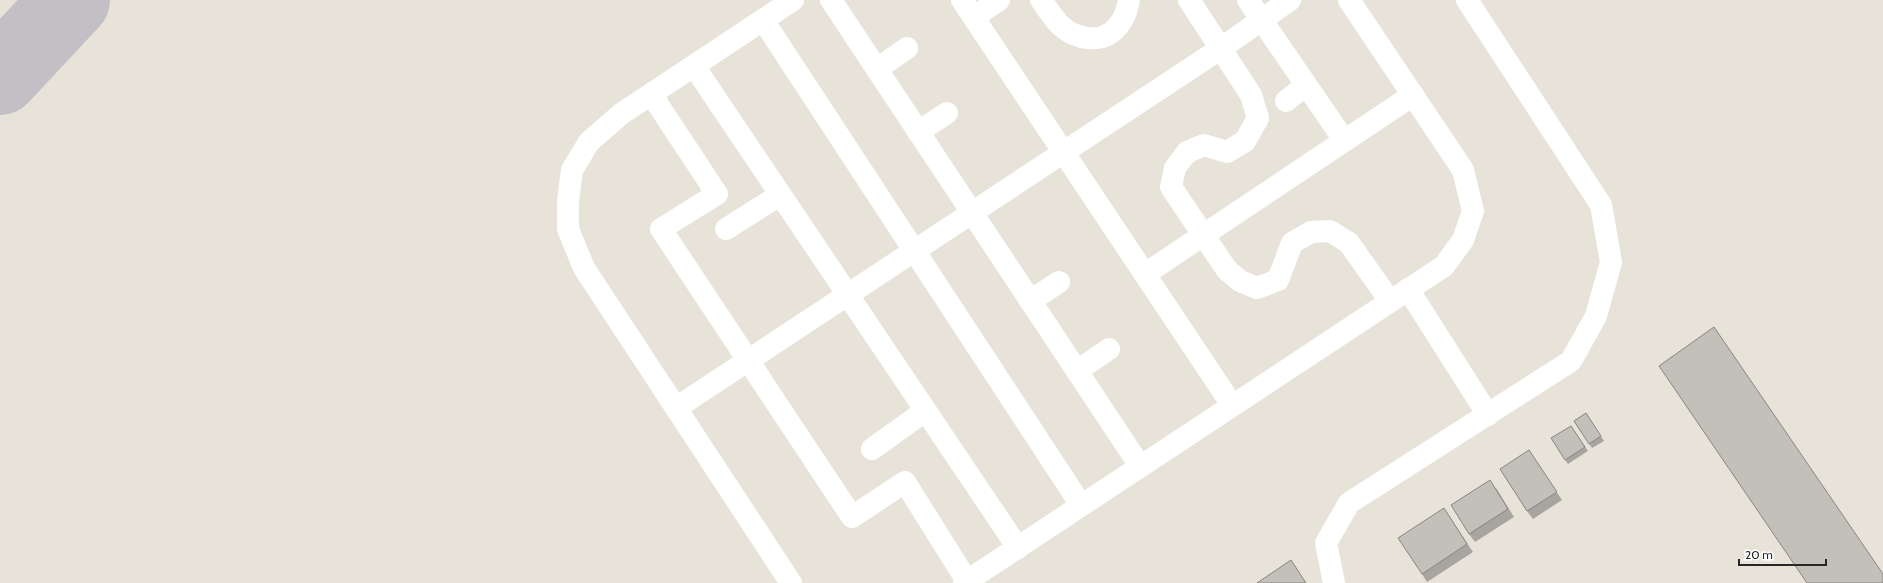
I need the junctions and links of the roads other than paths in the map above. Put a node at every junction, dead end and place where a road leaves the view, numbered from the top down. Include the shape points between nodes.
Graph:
1 (793, 0) edge
2 (831, 0) edge
3 (999, 0) edge
4 (1041, 0) edge
5 (1129, 0) edge
6 (1189, 0) edge
7 (1248, 0) edge
8 (1290, 0) edge
9 (1349, 0) edge
10 (1466, 0) edge
11 (968, 9) edge
12 (762, 20) junction
13 (1261, 20) junction
14 (907, 48) dead end
15 (1220, 49) junction
16 (694, 66) junction
17 (877, 69) junction
18 (1306, 86) junction
19 (651, 94) junction
20 (1413, 94) junction
21 (1286, 101) dead end
22 (947, 113) dead end
23 (918, 132) junction
24 (1344, 140) junction
25 (1064, 152) junction
26 (780, 195) junction
27 (972, 213) junction
28 (726, 228) dead end
29 (1204, 235) junction
30 (914, 251) junction
31 (1145, 274) junction
32 (1059, 282) dead end
33 (847, 295) junction
34 (1399, 295) junction
35 (1030, 301) junction
36 (1109, 349) dead end
37 (748, 360) junction
38 (1076, 371) junction
39 (1232, 405) junction
40 (676, 408) junction
41 (925, 411) junction
42 (1488, 415) junction
43 (872, 449) dead end
44 (1140, 466) junction
45 (1081, 505) junction
46 (1018, 548) junction
47 (966, 582) edge
48 (791, 583) edge
49 (1334, 583) edge

1 - 12 lane
2 - 17 lane
3 - 11 lane
4 - 5 lane via 1060,26 1083,39 1102,38 1118,27 1126,14
6 - 15 lane
7 - 13 lane
8 - 13 lane
9 - 20 lane
10 - 42 lane via 1601,205 1611,262 1596,316 1571,361
11 - 25 lane
12 - 16 lane
12 - 30 lane
13 - 15 lane
13 - 18 lane
14 - 17 lane
15 - 25 lane
15 - 29 lane via 1251,95 1258,118 1245,141 1227,152 1204,145 1186,152 1175,168 1171,187
16 - 19 lane
16 - 26 lane
17 - 23 lane
18 - 21 lane
18 - 24 lane
19 - 37 lane via 717,194 661,229
19 - 40 lane via 621,114 589,142 572,170 568,229 584,268
20 - 24 lane
20 - 34 lane via 1463,170 1473,211 1463,240 1444,266
22 - 23 lane
23 - 27 lane
24 - 29 lane
25 - 27 lane
25 - 31 lane
26 - 28 lane
26 - 33 lane
27 - 30 lane
27 - 35 lane
29 - 31 lane
29 - 34 lane via 1227,270 1240,281 1257,288 1278,280 1292,244 1311,232 1330,231 1349,242
30 - 33 lane
30 - 45 lane
31 - 39 lane
32 - 35 lane
33 - 37 lane
33 - 41 lane
34 - 39 lane
34 - 42 lane
35 - 38 lane
36 - 38 lane
37 - 40 lane
37 - 47 lane via 852,517 905,482
38 - 44 lane
39 - 44 lane
40 - 48 lane
41 - 43 lane
41 - 46 lane
42 - 49 lane via 1348,503 1326,542
44 - 45 lane
45 - 46 lane
46 - 47 lane

